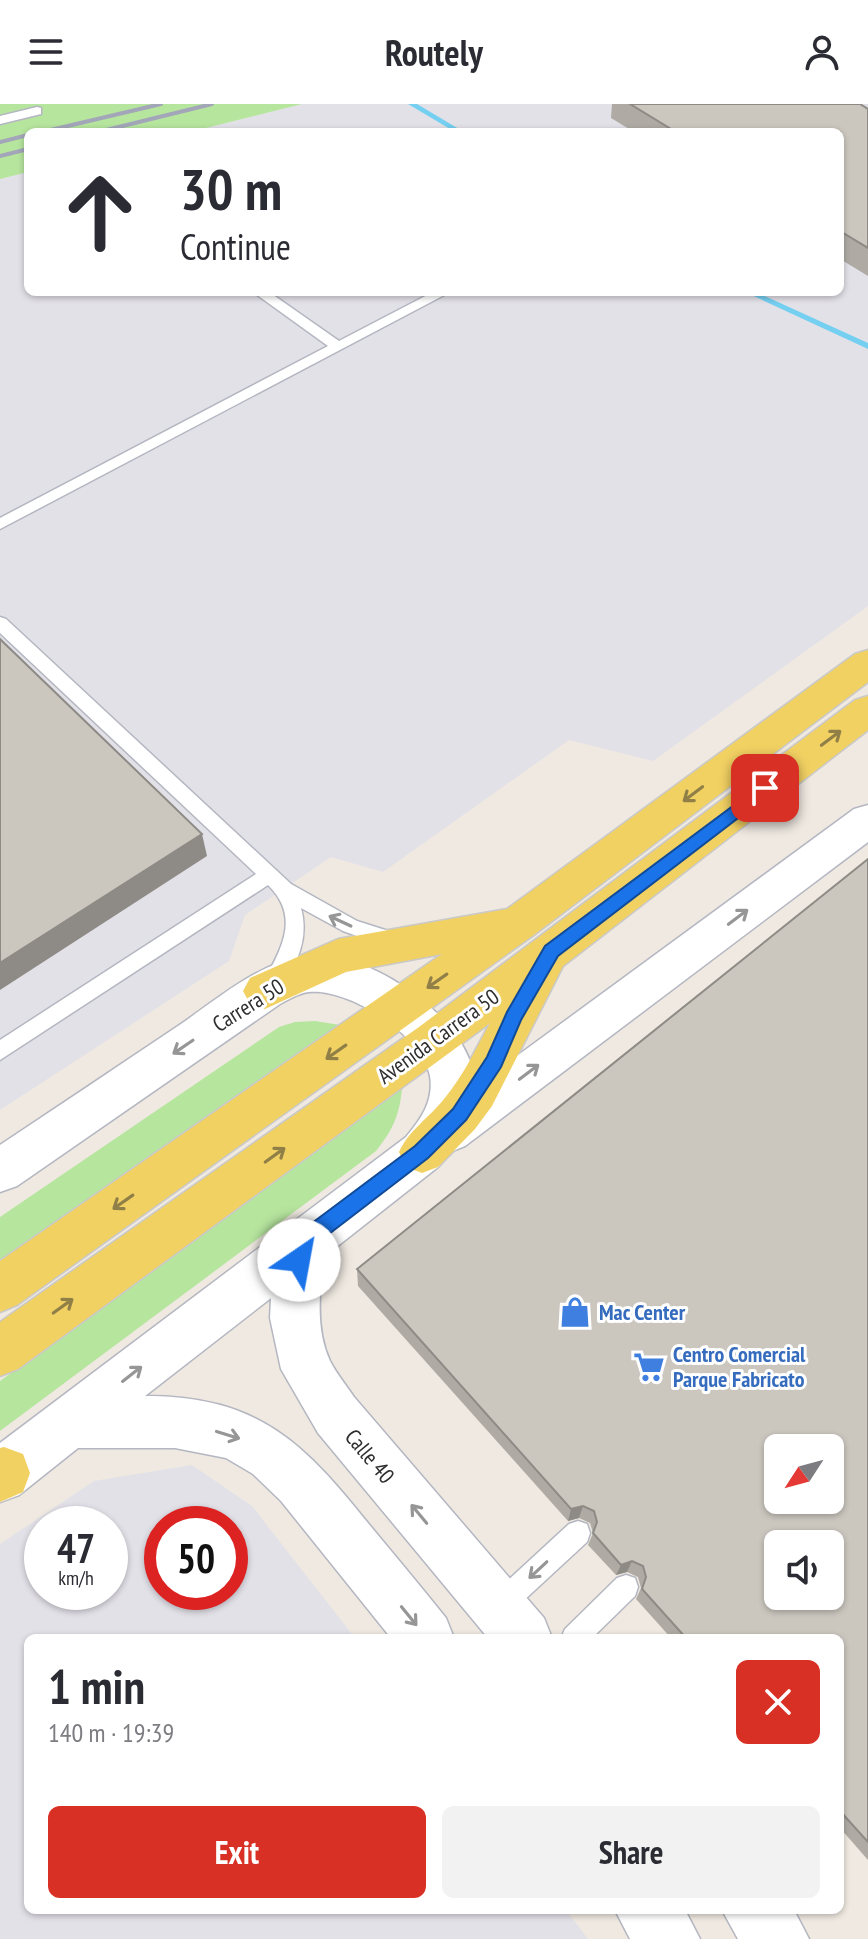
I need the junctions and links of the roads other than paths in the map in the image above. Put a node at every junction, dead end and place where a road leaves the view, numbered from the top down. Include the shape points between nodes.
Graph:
1 (37, 111) dead end
2 (0, 120) edge
3 (266, 296) edge
4 (427, 296) edge
5 (338, 347) junction
6 (0, 524) edge
7 (0, 623) edge
8 (868, 663) edge
9 (868, 710) edge
10 (868, 820) edge
11 (277, 882) junction
12 (536, 937) junction
13 (401, 943) junction
14 (265, 991) junction
15 (400, 1007) junction
16 (435, 1040) junction
17 (0, 1051) edge
18 (422, 1152) junction
19 (0, 1171) edge
20 (303, 1242) junction
21 (0, 1289) edge
22 (0, 1352) edge
23 (68, 1423) junction
24 (1, 1475) edge
25 (578, 1533) edge
26 (626, 1587) edge
27 (511, 1623) edge
28 (423, 1634) edge
29 (578, 1634) edge
30 (649, 1914) edge
31 (756, 1914) edge
32 (669, 1939) edge
33 (778, 1939) edge

1 - 2 lane
3 - 5 lane
4 - 5 lane
5 - 6 lane
7 - 11 lane
8 -> 12 main road, Avenida Carrera 50
12 -> 9 main road, Avenida Carrera 50
18 -> 10 main road
13 -> 11 lane via 350,926
11 - 14 lane via 292,903 296,927 283,970
11 - 17 lane
12 - 13 main road
12 -> 15 main road, Avenida Carrera 50
12 - 16 main road, Avenida Carrera 50
12 - 18 main road via 476,1092
13 - 14 main road via 322,961
14 - 15 main road, Carrera 50 via 305,974 333,974 375,989
14 -> 19 main road, Carrera 50
15 - 16 main road, Carrera 50
15 -> 21 main road, Avenida Carrera 50
16 - 18 main road, Carrera 50 via 452,1074 453,1099 449,1116
22 -> 16 main road, Avenida Carrera 50
18 - 20 main road, Carrera 50
23 -> 20 main road, Carrera 50
27 -> 20 main road, Calle 40 via 336,1415 306,1369 295,1318
23 - 24 main road, Carrera 50
23 -> 28 main road via 158,1421 202,1427 235,1435 272,1454
25 -> 27 lane
26 - 29 lane
30 - 32 main road
31 - 33 main road

